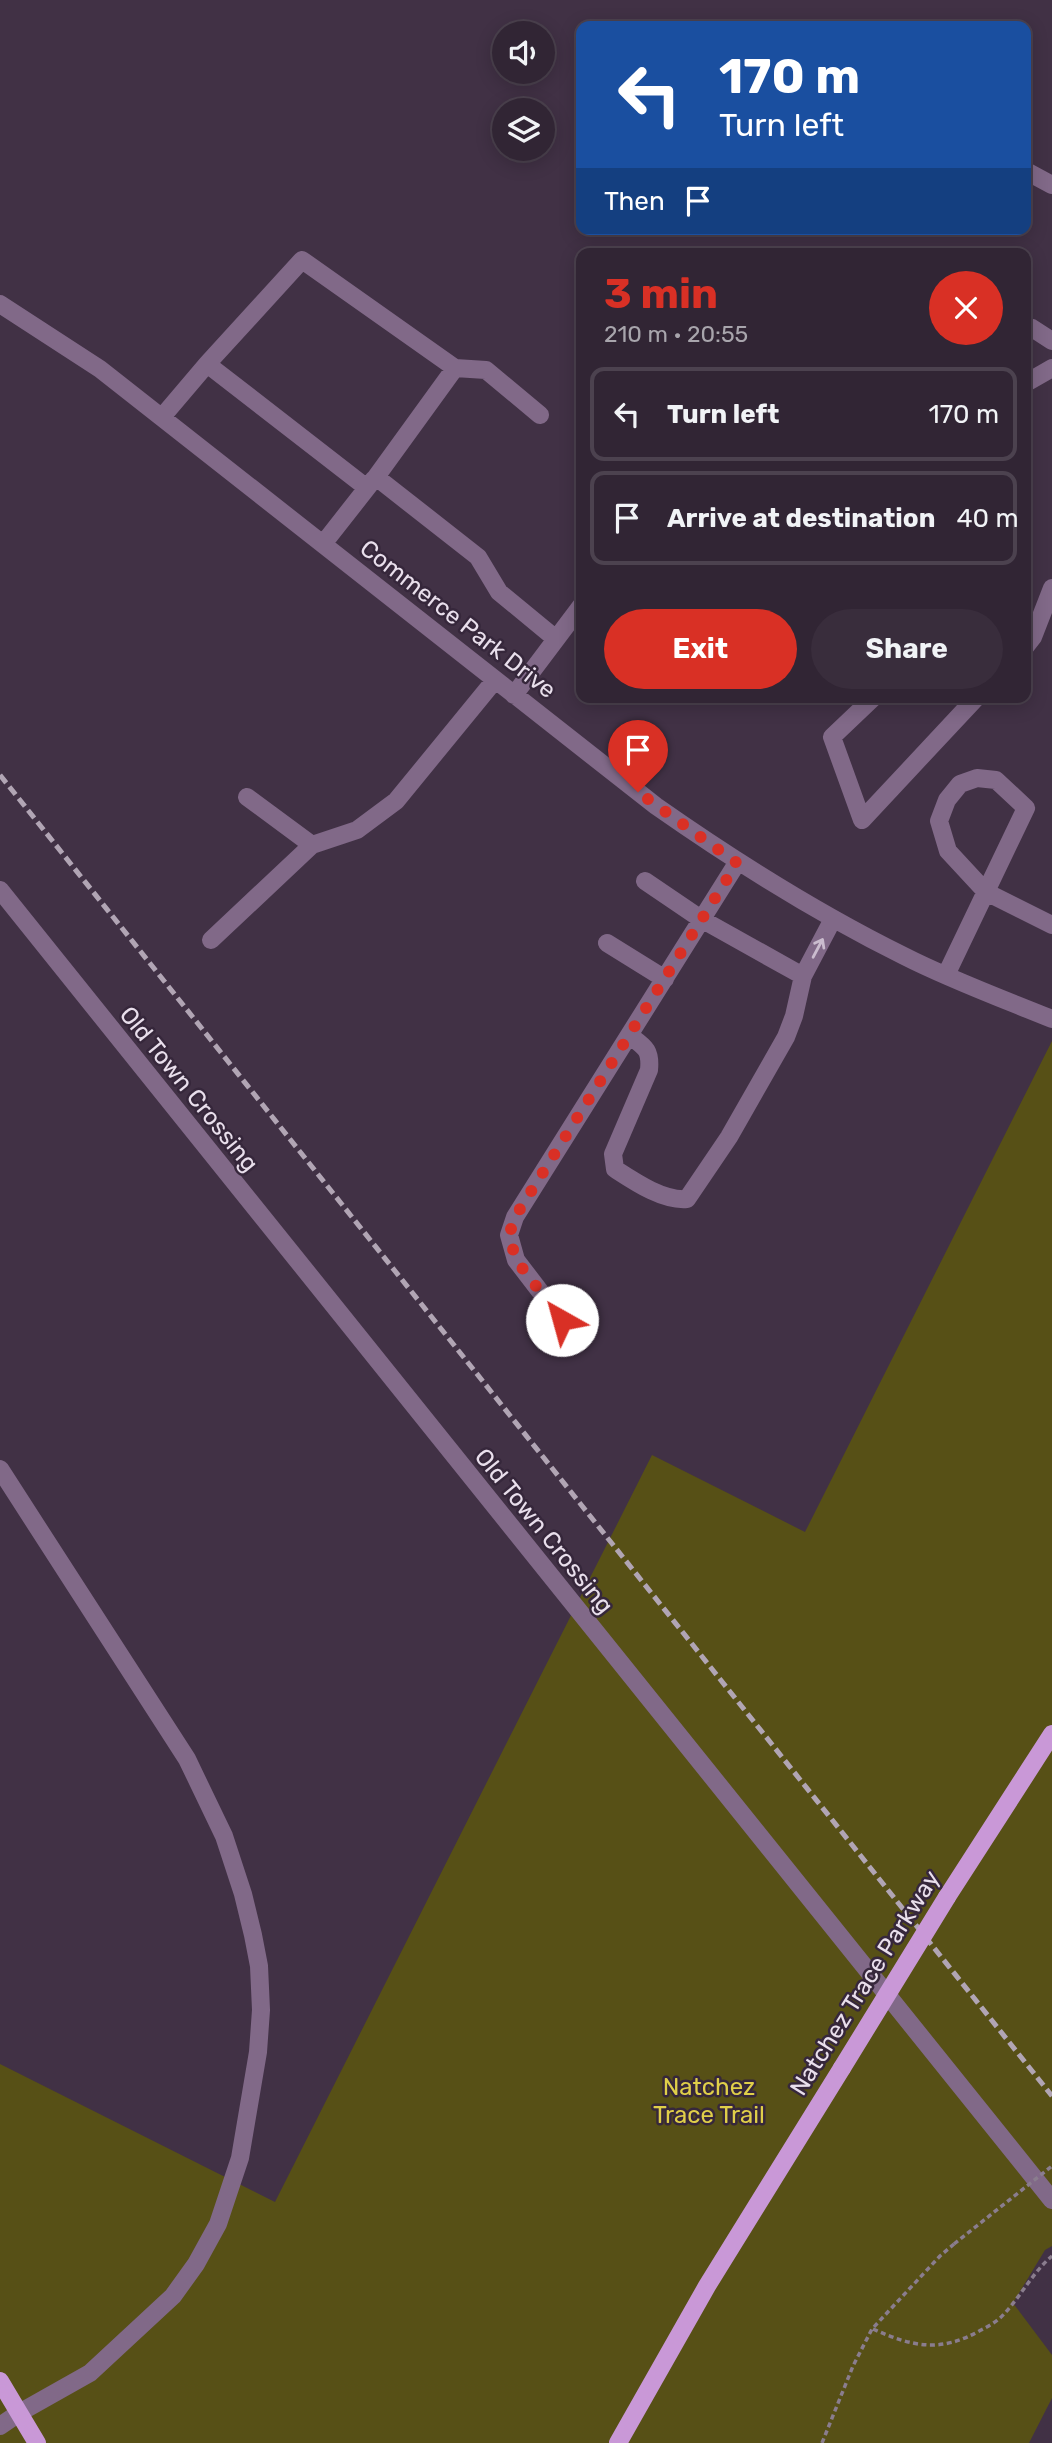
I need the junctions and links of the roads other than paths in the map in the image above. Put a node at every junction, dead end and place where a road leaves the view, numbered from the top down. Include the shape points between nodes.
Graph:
1 (1031, 174) edge
2 (1052, 185) edge
3 (0, 304) edge
4 (1031, 328) edge
5 (1052, 341) edge
6 (207, 364) junction
7 (455, 368) junction
8 (1052, 368) edge
9 (1031, 380) edge
10 (540, 415) dead end
11 (162, 417) junction
12 (371, 482) junction
13 (323, 544) junction
14 (1052, 588) edge
15 (576, 613) edge
16 (556, 639) junction
17 (1031, 640) edge
18 (495, 680) junction
19 (514, 695) junction
20 (868, 703) edge
21 (966, 703) edge
22 (247, 797) dead end
23 (312, 845) junction
24 (737, 863) junction
25 (645, 881) dead end
26 (0, 890) edge
27 (986, 892) junction
28 (701, 919) junction
29 (833, 919) junction
30 (1052, 925) edge
31 (211, 940) dead end
32 (607, 943) dead end
33 (946, 975) junction
34 (803, 976) junction
35 (665, 979) junction
36 (1052, 1019) edge
37 (630, 1036) junction
38 (562, 1320) dead end
39 (0, 1469) edge
40 (1052, 1734) edge
41 (1052, 2200) edge
42 (0, 2381) edge
43 (19, 2413) junction
44 (0, 2426) edge
45 (37, 2443) edge
46 (618, 2443) edge

1 - 2 street
3 - 11 street, Commerce Park Drive via 100,369
4 - 5 street
6 - 7 street via 302,260
6 - 11 street
6 - 12 street
7 - 10 street via 486,370
7 - 12 street
8 - 9 street
11 - 13 street, Commerce Park Drive
12 - 13 street
12 - 16 street via 478,557 499,592
13 - 18 street, Commerce Park Drive
14 - 17 street
15 - 16 street
16 - 19 street
18 - 19 street, Commerce Park Drive
18 - 23 street via 396,801 357,830
19 - 24 street, Commerce Park Drive
20 - 21 street via 832,737 862,820
22 - 23 street
23 - 31 street
24 - 28 street
24 - 29 street, Commerce Park Drive
25 - 28 street
26 - 41 street, Old Town Crossing
27 - 27 street via 1026,808 996,779 977,778 960,784 939,821 948,851
27 - 30 street
27 - 33 street
28 - 34 street
28 - 35 street
29 - 33 street, Commerce Park Drive
34 -> 29 street
32 - 35 street
33 - 36 street, Commerce Park Drive
34 - 37 street via 786,1037 729,1137 687,1199 677,1200 615,1169 613,1154 651,1056
35 - 37 street
37 - 38 street via 515,1217 509,1235 516,1260
39 - 43 street via 187,1759 219,1825 253,1935 261,2010 240,2158 218,2224 196,2264 173,2296 90,2373
40 - 46 main road, Natchez Trace Parkway, bridge via 707,2286
42 - 43 main road
43 - 44 street
43 - 45 main road

